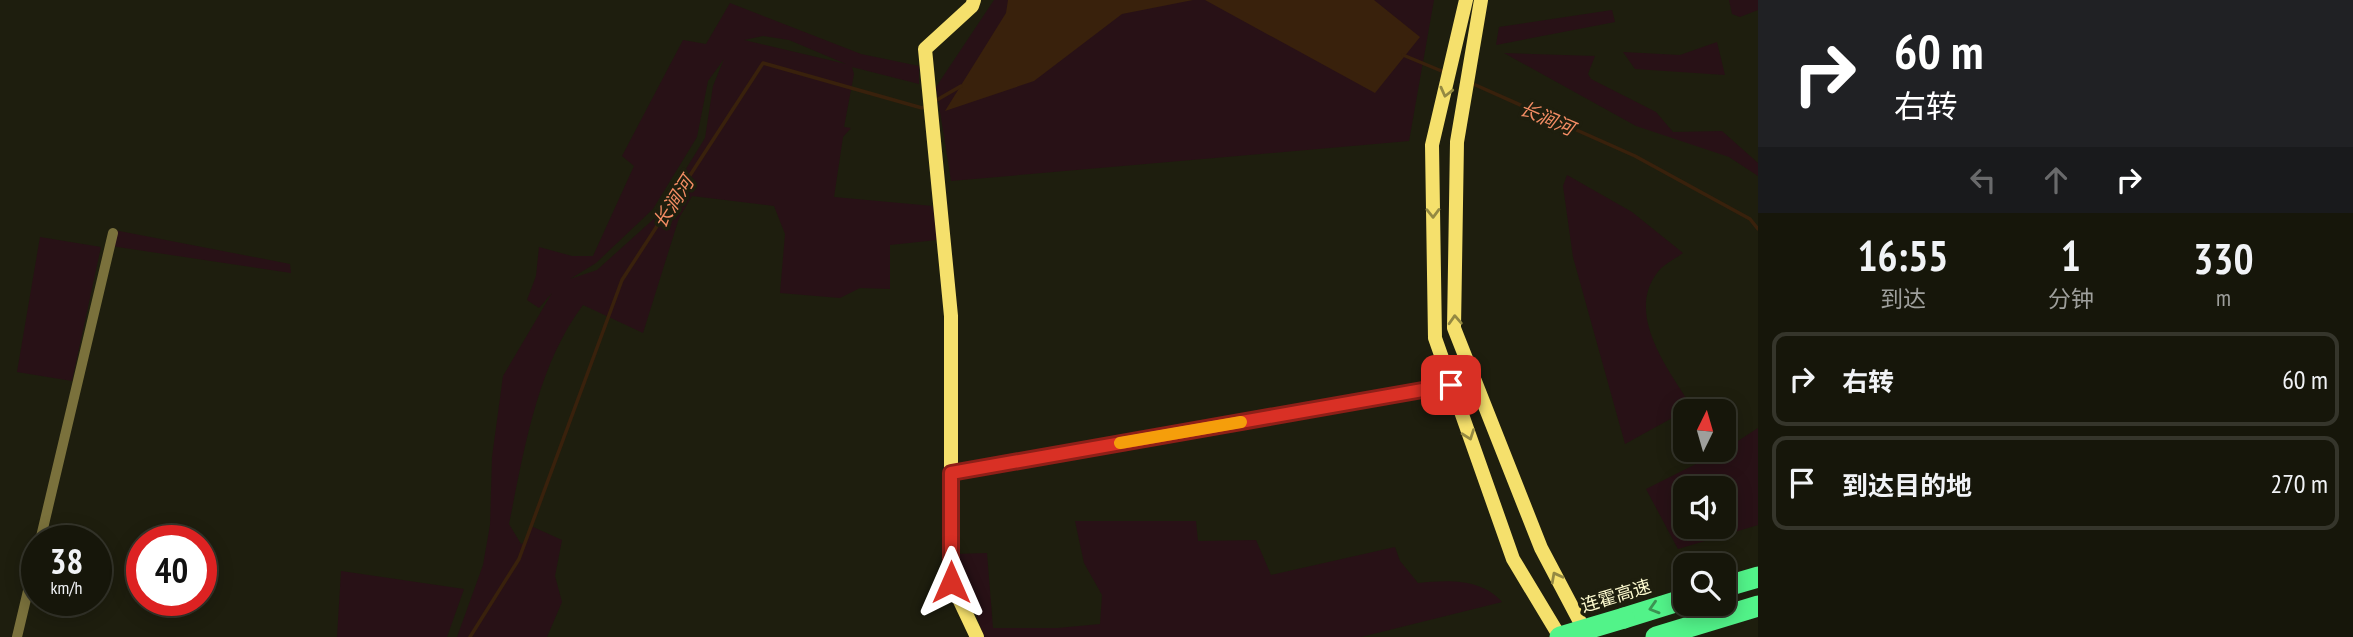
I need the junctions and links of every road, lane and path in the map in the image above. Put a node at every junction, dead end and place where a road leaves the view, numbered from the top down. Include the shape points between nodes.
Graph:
1 (974, 0) edge
2 (1466, 0) edge
3 (1481, 0) edge
4 (1466, 42) junction
5 (113, 233) dead end
6 (1451, 385) junction
7 (951, 473) junction
8 (44, 525) edge
9 (1758, 577) edge
10 (1736, 583) edge
11 (1673, 603) edge
12 (1758, 607) edge
13 (22, 616) edge
14 (17, 637) edge
15 (977, 637) edge
16 (1560, 637) edge
17 (1588, 637) edge
18 (1656, 637) edge

1 - 7 main road via 925,49 951,316
2 - 4 main road
3 - 4 main road
4 -> 6 main road via 1432,145 1434,338
17 -> 4 main road via 1541,548 1454,328 1457,142
5 - 8 street
6 - 7 street
6 -> 16 main road via 1513,559
7 - 15 main road via 951,582
9 - 10 highway
11 -> 16 highway, 连霍高速, bridge
12 - 18 highway
13 - 14 street

